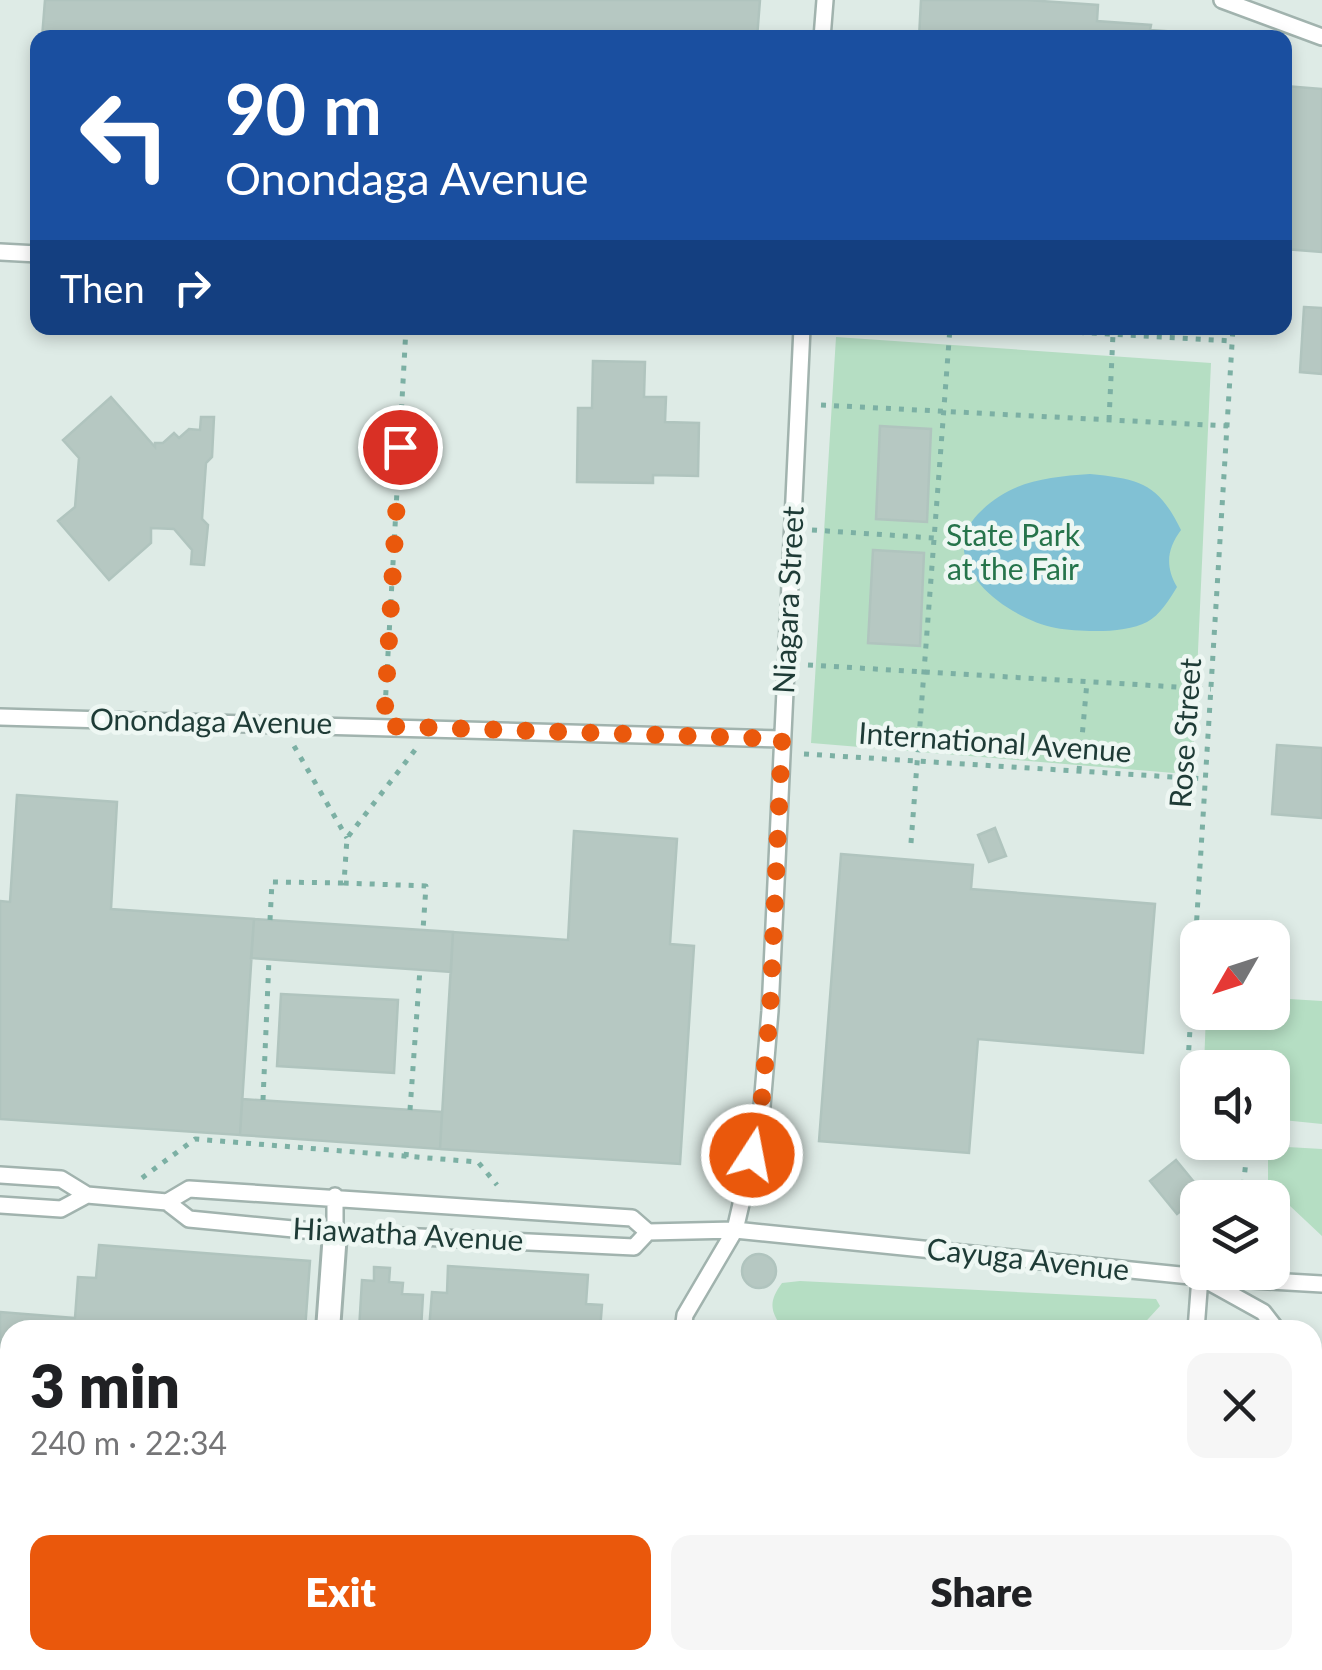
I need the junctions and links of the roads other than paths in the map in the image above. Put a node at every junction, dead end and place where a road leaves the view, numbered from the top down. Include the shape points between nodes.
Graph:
1 (825, 0) edge
2 (1222, 0) edge
3 (823, 30) edge
4 (1322, 37) edge
5 (0, 252) edge
6 (30, 254) edge
7 (802, 335) edge
8 (0, 717) edge
9 (781, 746) junction
10 (0, 1175) edge
11 (87, 1195) junction
12 (335, 1196) junction
13 (167, 1202) junction
14 (0, 1205) edge
15 (514, 1209) junction
16 (736, 1230) junction
17 (648, 1232) junction
18 (335, 1233) junction
19 (506, 1240) junction
20 (1180, 1276) edge
21 (1290, 1282) edge
22 (1322, 1284) edge
23 (1199, 1290) edge
24 (1222, 1290) edge
25 (329, 1320) edge
26 (684, 1320) edge
27 (1197, 1320) edge
28 (1269, 1320) edge

1 - 3 lane
2 - 4 lane
5 - 6 lane
7 - 9 lane, Niagara Street
8 - 9 lane, Onondaga Avenue via 384,726
9 - 16 lane, Niagara Street via 762,1100
10 - 11 lane, Hiawatha Avenue via 61,1179
11 - 13 lane, Hiawatha Avenue
11 - 14 lane, Hiawatha Avenue via 61,1209
12 - 13 lane, Hiawatha Avenue via 189,1188
12 - 15 lane, Hiawatha Avenue
12 - 18 lane
13 - 18 lane, Hiawatha Avenue via 188,1219
15 - 17 lane, Hiawatha Avenue via 632,1218
15 - 19 lane
16 - 17 lane, Hiawatha Avenue
16 - 20 lane, Cayuga Avenue
16 - 26 lane
17 - 19 lane, Hiawatha Avenue via 634,1247
18 - 19 lane, Hiawatha Avenue
18 - 25 street
21 - 22 lane, Cayuga Avenue
23 - 27 lane
24 - 28 lane

